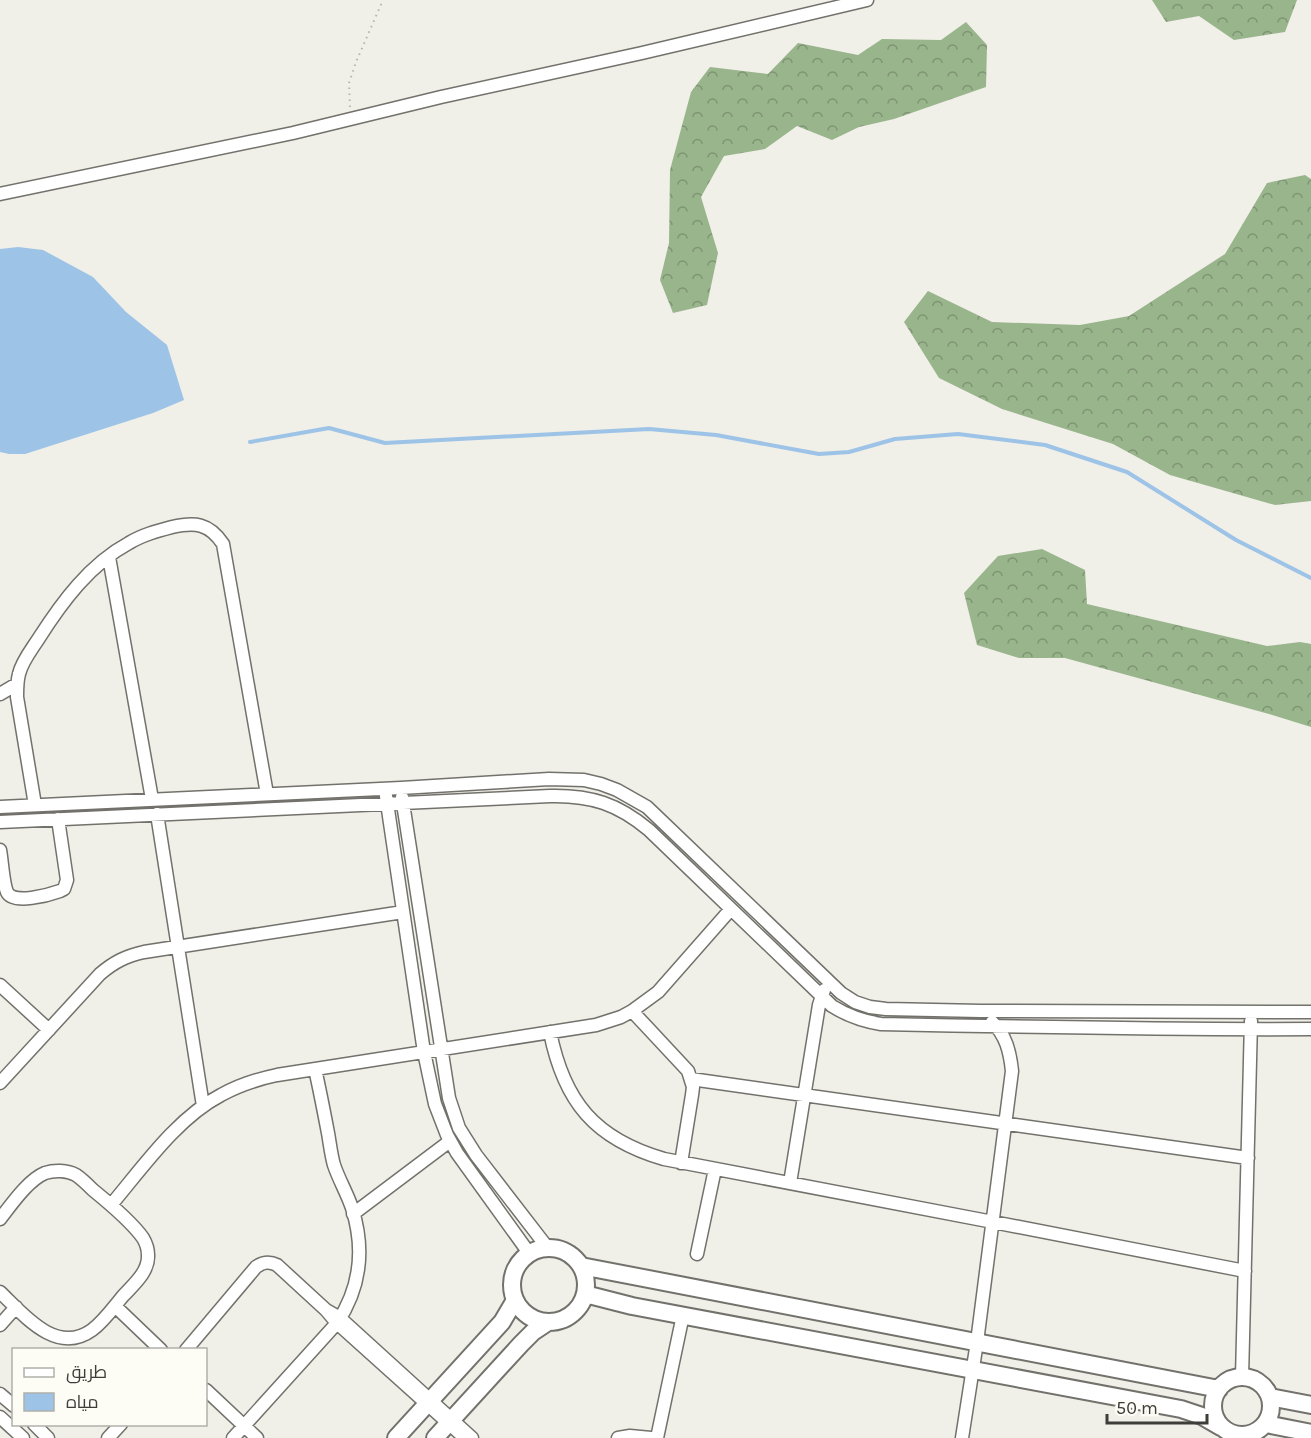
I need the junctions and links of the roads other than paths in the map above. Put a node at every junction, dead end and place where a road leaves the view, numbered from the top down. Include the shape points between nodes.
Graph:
1 (867, 0) edge
2 (0, 194) edge
3 (109, 556) junction
4 (17, 684) junction
5 (0, 694) edge
6 (401, 788) junction
7 (385, 789) junction
8 (267, 794) junction
9 (152, 800) junction
10 (403, 802) junction
11 (387, 803) junction
12 (35, 805) junction
13 (0, 807) edge
14 (157, 814) junction
15 (58, 819) junction
16 (0, 822) edge
17 (0, 849) edge
18 (731, 909) junction
19 (403, 912) junction
20 (178, 947) junction
21 (830, 982) junction
22 (0, 986) edge
23 (822, 996) junction
24 (632, 1011) junction
25 (981, 1011) junction
26 (1252, 1012) junction
27 (1311, 1012) edge
28 (997, 1026) junction
29 (1251, 1029) junction
30 (1311, 1029) edge
31 (49, 1030) junction
32 (550, 1032) junction
33 (441, 1050) junction
34 (424, 1052) junction
35 (315, 1070) junction
36 (692, 1079) junction
37 (0, 1083) edge
38 (804, 1095) junction
39 (203, 1106) junction
40 (1006, 1123) junction
41 (449, 1138) junction
42 (1248, 1158) junction
43 (681, 1162) junction
44 (715, 1169) junction
45 (790, 1183) junction
46 (111, 1205) junction
47 (352, 1210) junction
48 (2, 1211) edge
49 (993, 1222) junction
50 (547, 1247) junction
51 (529, 1253) junction
52 (697, 1254) dead end
53 (581, 1266) junction
54 (1245, 1271) junction
55 (0, 1292) edge
56 (585, 1294) junction
57 (514, 1300) junction
58 (114, 1306) junction
59 (16, 1307) junction
60 (687, 1316) junction
61 (338, 1321) junction
62 (548, 1322) junction
63 (0, 1325) edge
64 (977, 1342) junction
65 (159, 1348) edge
66 (186, 1348) edge
67 (972, 1371) junction
68 (1242, 1377) junction
69 (1219, 1389) junction
70 (207, 1391) edge
71 (0, 1394) edge
72 (1270, 1396) junction
73 (429, 1402) junction
74 (12, 1404) edge
75 (1311, 1405) edge
76 (0, 1417) edge
77 (450, 1421) junction
78 (1266, 1424) junction
79 (35, 1426) edge
80 (110, 1426) edge
81 (120, 1426) edge
82 (244, 1426) junction
83 (1221, 1427) junction
84 (1311, 1433) edge
85 (1236, 1437) edge
86 (23, 1438) edge
87 (48, 1438) edge
88 (99, 1438) edge
89 (108, 1438) edge
90 (233, 1438) edge
91 (257, 1438) edge
92 (396, 1438) edge
93 (435, 1438) edge
94 (465, 1438) edge
95 (472, 1438) edge
96 (618, 1438) edge
97 (651, 1438) edge
98 (657, 1438) edge
99 (664, 1438) edge
100 (962, 1438) edge

1 - 2 street via 270,138
3 - 4 street via 54,615 24,661
3 - 8 street via 151,532 191,524 210,529 223,544
3 - 9 street
4 - 5 street
4 - 12 street
6 - 7 street
6 - 10 street
6 - 21 street via 558,779 584,780 617,790 647,807
7 - 8 street
7 - 11 street
8 - 9 street
9 - 12 street
10 - 11 street
10 - 18 street via 568,795 603,802 649,830
10 - 33 street
11 - 14 street
11 - 19 street
12 - 13 street
14 - 15 street
14 - 20 street
15 - 16 street
15 - 17 street via 67,880 60,891 12,898 7,891
18 - 23 street
18 - 24 street via 658,992
19 - 20 street
19 - 34 street
20 - 31 street via 128,956 113,963
20 - 39 street
21 - 23 street
21 - 25 street via 848,998 870,1007
22 - 31 street
23 - 28 street via 847,1016 863,1022
23 - 38 street
24 - 32 street via 596,1025
24 - 36 street via 684,1065
25 - 26 street
25 - 28 street
26 - 27 street
26 - 29 street
28 - 29 street
28 - 40 street via 1010,1055 1012,1071
29 - 30 street
29 - 42 street
31 - 37 street
32 - 33 street
32 - 43 street via 563,1077 588,1118 631,1148
33 - 34 street
33 - 50 street via 449,1098 467,1142
34 - 35 street
34 - 41 street via 435,1104
35 - 39 street via 238,1086
35 - 47 street via 334,1164
36 - 38 street
36 - 43 street
38 - 40 street
38 - 45 street
39 - 46 street via 169,1137
40 - 42 street
40 - 49 street
41 - 47 street
41 - 51 street
42 - 54 street
43 - 44 street
44 - 45 street
44 - 52 street
45 - 49 street
46 - 48 street via 76,1176 56,1171 36,1178
46 - 58 street via 148,1248 146,1268
47 - 61 street via 360,1265
49 - 54 street
49 - 64 street
50 - 51 street
50 - 53 street via 566,1252
51 - 57 street via 513,1274
53 - 56 street via 587,1284
53 - 64 street
54 - 68 street
55 - 59 street
56 - 60 street
56 - 62 street via 575,1312
57 - 62 street via 528,1316
57 - 73 street via 502,1322
58 - 59 street via 91,1331 70,1338 49,1335
58 - 65 street
59 - 63 street
60 - 67 street
60 - 98 street
60 - 99 street
61 - 66 street via 277,1265 266,1262 256,1267
61 - 73 street
61 - 82 street
62 - 77 street via 520,1344
64 - 67 street
64 - 69 street
67 - 83 street via 1181,1409
67 - 100 street
68 - 69 street via 1229,1380
68 - 72 street via 1259,1382
69 - 83 street via 1213,1404
70 - 82 street
71 - 74 street
72 - 75 street
72 - 78 street via 1271,1411
73 - 77 street
73 - 92 street
76 - 86 street
77 - 93 street
77 - 94 street
77 - 95 street
78 - 84 street
78 - 85 street via 1250,1435
79 - 87 street
80 - 88 street
81 - 89 street
82 - 90 street
82 - 91 street
83 - 85 street
96 - 97 street

